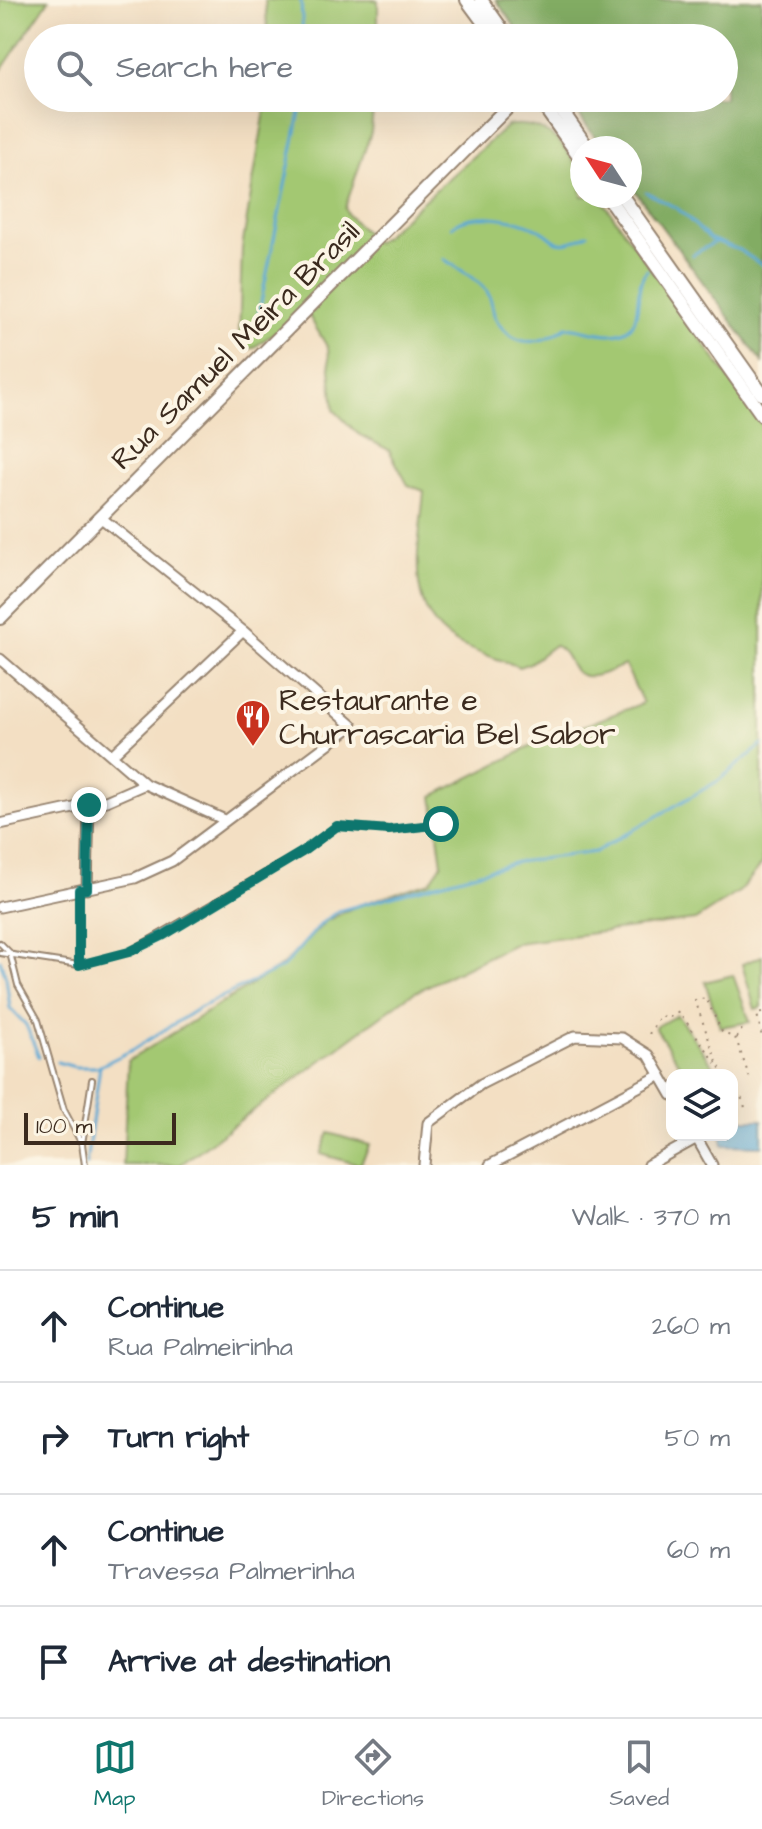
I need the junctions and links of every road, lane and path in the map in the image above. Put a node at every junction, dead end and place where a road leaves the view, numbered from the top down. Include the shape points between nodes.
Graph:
1 (467, 0) edge
2 (481, 0) edge
3 (485, 24) edge
4 (498, 24) edge
5 (503, 112) edge
6 (547, 112) edge
7 (563, 112) edge
8 (580, 136) edge
9 (570, 143) edge
10 (615, 208) edge
11 (630, 208) edge
12 (762, 394) edge
13 (762, 415) edge
14 (100, 517) junction
15 (0, 618) edge
16 (243, 631) junction
17 (0, 659) edge
18 (112, 755) junction
19 (145, 784) junction
20 (89, 805) junction
21 (225, 820) junction
22 (0, 824) edge
23 (441, 824) dead end
24 (83, 890) junction
25 (0, 907) edge
26 (0, 943) edge
27 (0, 953) edge
28 (10, 953) junction
29 (79, 965) junction
30 (762, 1013) edge
31 (742, 1029) dead end
32 (649, 1034) dead end
33 (762, 1037) edge
34 (736, 1039) junction
35 (718, 1065) junction
36 (721, 1069) edge
37 (661, 1075) junction
38 (750, 1079) dead end
39 (92, 1080) dead end
40 (666, 1084) edge
41 (738, 1094) edge
42 (745, 1109) dead end
43 (688, 1141) edge
44 (699, 1141) edge
45 (82, 1144) junction
46 (85, 1165) edge
47 (424, 1165) edge
48 (490, 1165) edge
49 (648, 1165) edge
50 (712, 1165) edge

1 - 3 street
2 - 4 street
5 - 14 street, Rua Samuel Meira Brasil
6 - 9 street
7 - 8 street
10 - 13 street
11 - 12 street
14 - 15 street, Rua Samuel Meira Brasil
14 - 16 street
16 - 18 street
16 - 21 street via 352,726
17 - 18 street
18 - 19 street
19 - 20 street
19 - 21 street
20 - 22 street
20 - 24 street
21 - 24 street via 172,861 135,878
23 - 29 lane via 389,830 337,826 164,935 129,952
24 - 25 street
24 - 29 lane
26 - 28 lane
27 - 28 lane
28 - 29 lane
28 - 45 lane via 22,994 38,1020 64,1110
30 - 33 path via 757,1014
31 - 34 path
32 - 35 path via 661,1015 668,1018 679,1012
34 - 35 path via 722,1032 706,998 695,1000
34 - 38 path
35 - 36 path
37 - 40 street
37 - 47 street via 649,1055 622,1038 575,1036 481,1084 428,1123
37 - 48 street
39 - 45 lane
41 - 42 path
43 - 49 street
44 - 50 street
45 - 46 lane

